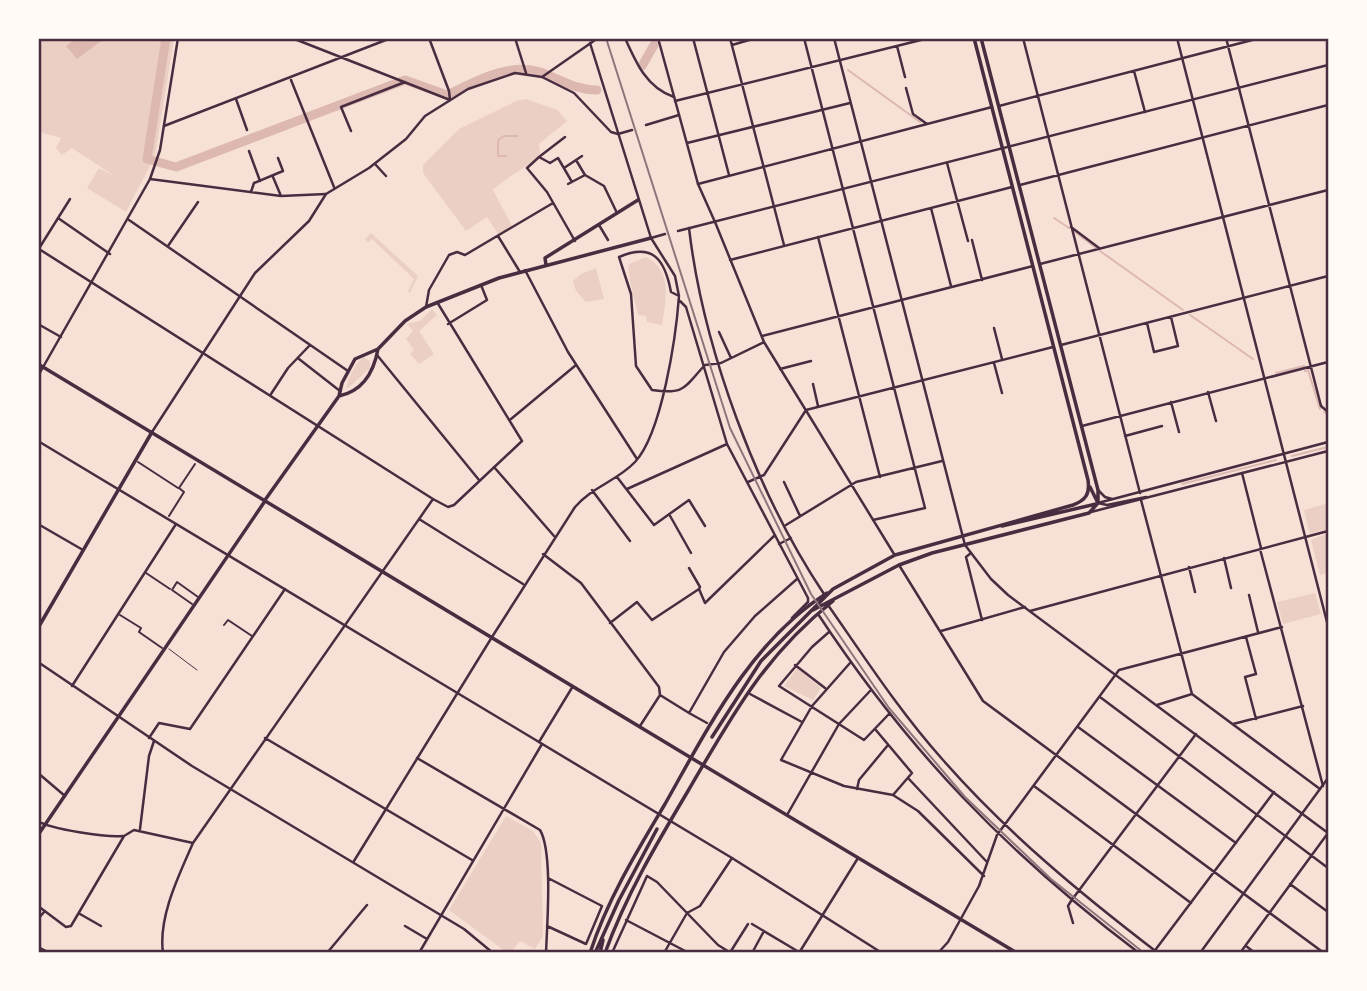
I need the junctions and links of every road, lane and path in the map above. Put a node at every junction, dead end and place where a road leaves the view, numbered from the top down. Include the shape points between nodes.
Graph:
1 (178, 38) edge
2 (292, 38) edge
3 (391, 38) edge
4 (429, 38) edge
5 (515, 38) edge
6 (598, 38) edge
7 (625, 38) edge
8 (658, 38) edge
9 (693, 38) edge
10 (730, 38) edge
11 (756, 38) edge
12 (804, 38) edge
13 (834, 38) edge
14 (929, 38) edge
15 (974, 38) edge
16 (981, 38) edge
17 (1023, 38) edge
18 (1177, 38) edge
19 (1226, 38) edge
20 (1260, 38) edge
21 (590, 43) junction
22 (732, 45) junction
23 (897, 46) junction
24 (1228, 47) junction
25 (340, 58) junction
26 (1182, 59) junction
27 (839, 61) junction
28 (1328, 65) edge
29 (811, 67) junction
30 (1134, 71) junction
31 (526, 73) junction
32 (542, 77) junction
33 (905, 77) dead end
34 (290, 78) junction
35 (405, 82) junction
36 (742, 84) junction
37 (1239, 87) junction
38 (906, 88) dead end
39 (707, 93) junction
40 (1038, 96) junction
41 (236, 99) junction
42 (675, 99) junction
43 (450, 100) junction
44 (1192, 100) junction
45 (850, 103) junction
46 (999, 106) junction
47 (1328, 106) edge
48 (992, 107) junction
49 (822, 110) junction
50 (1145, 112) junction
51 (679, 114) junction
52 (927, 124) junction
53 (164, 125) junction
54 (646, 125) dead end
55 (1249, 125) junction
56 (753, 127) junction
57 (247, 130) dead end
58 (632, 130) dead end
59 (351, 131) dead end
60 (618, 134) junction
61 (718, 136) junction
62 (565, 137) dead end
63 (1048, 137) junction
64 (1202, 138) junction
65 (860, 142) junction
66 (687, 144) junction
67 (1009, 146) junction
68 (831, 148) junction
69 (1002, 149) junction
70 (248, 151) dead end
71 (582, 156) dead end
72 (539, 157) junction
73 (278, 158) dead end
74 (576, 160) junction
75 (947, 163) junction
76 (375, 164) junction
77 (763, 166) junction
78 (564, 168) junction
79 (584, 175) junction
80 (729, 175) junction
81 (1058, 175) junction
82 (273, 176) junction
83 (386, 177) dead end
84 (150, 179) junction
85 (260, 181) junction
86 (870, 182) junction
87 (698, 184) junction
88 (1020, 186) junction
89 (334, 187) junction
90 (1013, 187) junction
91 (842, 190) junction
92 (1328, 190) edge
93 (251, 192) junction
94 (326, 194) junction
95 (281, 196) junction
96 (70, 199) dead end
97 (638, 200) junction
98 (958, 201) junction
99 (198, 202) dead end
100 (553, 203) junction
101 (1270, 206) junction
102 (774, 207) junction
103 (931, 208) junction
104 (617, 213) junction
105 (1222, 217) junction
106 (58, 218) junction
107 (129, 220) junction
108 (880, 221) junction
109 (715, 222) junction
110 (599, 225) junction
111 (1071, 227) junction
112 (852, 228) junction
113 (689, 229) junction
114 (678, 231) dead end
115 (665, 234) dead end
116 (38, 235) edge
117 (498, 236) junction
118 (818, 237) junction
119 (651, 238) junction
120 (45, 239) junction
121 (608, 240) dead end
122 (575, 241) junction
123 (784, 246) junction
124 (167, 247) junction
125 (1099, 248) junction
126 (39, 250) edge
127 (110, 254) junction
128 (1079, 254) junction
129 (730, 260) junction
130 (1040, 264) junction
131 (546, 265) junction
132 (1033, 266) junction
133 (522, 271) junction
134 (1328, 276) edge
135 (982, 280) junction
136 (93, 283) junction
137 (481, 285) junction
138 (1290, 286) junction
139 (952, 288) junction
140 (239, 298) junction
141 (679, 298) junction
142 (1243, 298) junction
143 (901, 300) junction
144 (437, 302) junction
145 (426, 307) junction
146 (873, 308) junction
147 (838, 316) junction
148 (1171, 317) junction
149 (1147, 323) junction
150 (38, 324) edge
151 (448, 324) junction
152 (994, 328) dead end
153 (719, 332) dead end
154 (1099, 335) junction
155 (761, 336) junction
156 (61, 337) junction
157 (764, 342) junction
158 (310, 345) junction
159 (1060, 345) junction
160 (1054, 347) junction
161 (378, 349) junction
162 (203, 354) junction
163 (377, 355) junction
164 (731, 358) junction
165 (299, 359) junction
166 (1002, 360) junction
167 (811, 361) dead end
168 (717, 362) junction
169 (994, 362) junction
170 (1328, 362) edge
171 (38, 363) edge
172 (576, 365) junction
173 (705, 365) junction
174 (1311, 366) junction
175 (44, 367) junction
176 (780, 369) junction
177 (348, 371) junction
178 (38, 376) edge
179 (1264, 378) junction
180 (921, 380) junction
181 (813, 384) dead end
182 (894, 388) junction
183 (663, 391) junction
184 (1208, 392) junction
185 (340, 393) junction
186 (1002, 393) dead end
187 (270, 396) junction
188 (859, 397) junction
189 (1171, 402) junction
190 (818, 407) junction
191 (806, 410) junction
192 (1328, 412) edge
193 (1120, 415) junction
194 (510, 420) junction
195 (1216, 421) dead end
196 (318, 426) junction
197 (1082, 426) junction
198 (1161, 426) dead end
199 (152, 432) junction
200 (1179, 432) dead end
201 (1125, 436) junction
202 (38, 442) edge
203 (1328, 442) edge
204 (727, 444) junction
205 (1328, 451) edge
206 (1283, 453) junction
207 (637, 459) junction
208 (942, 461) junction
209 (138, 462) dead end
210 (1285, 462) junction
211 (195, 464) dead end
212 (494, 467) junction
213 (915, 468) junction
214 (1242, 473) junction
215 (762, 476) junction
216 (617, 477) junction
217 (880, 477) junction
218 (480, 480) junction
219 (1088, 480) junction
220 (748, 482) junction
221 (784, 482) dead end
222 (851, 484) junction
223 (179, 488) junction
224 (626, 489) junction
225 (1098, 489) junction
226 (592, 490) junction
227 (118, 491) junction
228 (1140, 493) junction
229 (1154, 497) junction
230 (433, 499) junction
231 (1115, 499) junction
232 (265, 500) junction
233 (1140, 500) junction
234 (1098, 503) junction
235 (1089, 513) junction
236 (669, 514) junction
237 (169, 516) dead end
238 (800, 516) junction
239 (419, 519) junction
240 (873, 520) junction
241 (38, 524) edge
242 (176, 524) junction
243 (786, 525) junction
244 (705, 526) dead end
245 (995, 527) junction
246 (1328, 531) edge
247 (775, 535) junction
248 (554, 536) junction
249 (962, 536) junction
250 (1305, 537) junction
251 (791, 538) junction
252 (630, 541) dead end
253 (779, 544) junction
254 (965, 545) junction
255 (1260, 549) junction
256 (83, 550) junction
257 (971, 552) junction
258 (691, 553) dead end
259 (543, 554) junction
260 (228, 555) junction
261 (895, 555) junction
262 (1224, 558) junction
263 (899, 565) junction
264 (689, 568) dead end
265 (1189, 568) junction
266 (383, 571) junction
267 (145, 572) junction
268 (1161, 575) junction
269 (797, 579) junction
270 (523, 584) junction
271 (1231, 588) dead end
272 (285, 589) junction
273 (698, 589) junction
274 (833, 589) junction
275 (172, 590) junction
276 (1195, 592) dead end
277 (824, 594) junction
278 (1249, 595) dead end
279 (840, 596) junction
280 (198, 597) dead end
281 (192, 605) dead end
282 (828, 606) junction
283 (1025, 607) junction
284 (1030, 611) junction
285 (808, 613) junction
286 (118, 614) junction
287 (817, 614) junction
288 (982, 620) junction
289 (790, 621) junction
290 (610, 623) junction
291 (224, 625) dead end
292 (346, 626) junction
293 (1328, 626) edge
294 (1283, 627) junction
295 (38, 628) edge
296 (940, 631) junction
297 (829, 632) junction
298 (1258, 633) junction
299 (1246, 636) junction
300 (253, 637) junction
301 (492, 637) junction
302 (165, 648) junction
303 (1181, 654) junction
304 (38, 662) edge
305 (850, 663) junction
306 (795, 665) junction
307 (197, 670) dead end
308 (1116, 674) junction
309 (72, 686) junction
310 (573, 686) junction
311 (825, 688) junction
312 (870, 691) junction
313 (459, 694) junction
314 (750, 694) dead end
315 (1192, 694) junction
316 (660, 695) junction
317 (1100, 698) junction
318 (1157, 705) junction
319 (812, 706) junction
320 (1304, 706) junction
321 (689, 713) junction
322 (889, 714) junction
323 (119, 717) junction
324 (1256, 719) junction
325 (802, 722) junction
326 (708, 723) dead end
327 (839, 724) junction
328 (1233, 724) junction
329 (640, 726) junction
330 (1078, 727) junction
331 (875, 729) junction
332 (1196, 734) junction
333 (149, 737) junction
334 (712, 737) dead end
335 (265, 738) junction
336 (154, 741) junction
337 (540, 743) junction
338 (888, 745) junction
339 (1057, 755) junction
340 (692, 757) junction
341 (1178, 757) junction
342 (417, 758) junction
343 (704, 765) junction
344 (38, 773) edge
345 (811, 773) junction
346 (908, 778) junction
347 (1328, 778) edge
348 (1157, 785) junction
349 (1034, 786) junction
350 (1322, 788) junction
351 (857, 789) junction
352 (230, 790) junction
353 (1274, 792) junction
354 (893, 794) junction
355 (65, 796) junction
356 (385, 808) junction
357 (504, 808) junction
358 (1302, 813) junction
359 (659, 814) junction
360 (1136, 814) junction
361 (788, 815) junction
362 (1257, 815) junction
363 (38, 821) edge
364 (670, 821) junction
365 (45, 825) junction
366 (1005, 825) junction
367 (140, 829) junction
368 (657, 829) dead end
369 (40, 832) edge
370 (1328, 833) edge
371 (997, 835) junction
372 (124, 836) junction
373 (1285, 836) junction
374 (193, 843) junction
375 (1236, 843) junction
376 (1112, 844) junction
377 (1311, 855) junction
378 (859, 857) junction
379 (732, 858) junction
380 (472, 860) junction
381 (986, 861) junction
382 (354, 862) junction
383 (1328, 868) edge
384 (1214, 872) junction
385 (984, 876) junction
386 (548, 878) junction
387 (1290, 884) junction
388 (1079, 891) junction
389 (1244, 894) junction
390 (1071, 901) junction
391 (1191, 903) junction
392 (367, 905) dead end
393 (38, 906) edge
394 (45, 911) junction
395 (1269, 912) junction
396 (1328, 912) edge
397 (687, 913) junction
398 (822, 913) junction
399 (80, 914) junction
400 (441, 915) junction
401 (961, 918) junction
402 (38, 919) edge
403 (626, 919) junction
404 (1073, 923) dead end
405 (101, 926) dead end
406 (405, 926) dead end
407 (547, 926) junction
408 (764, 931) junction
409 (427, 939) junction
410 (669, 943) junction
411 (1245, 946) junction
412 (38, 947) edge
413 (1157, 951) edge
414 (731, 952) edge
415 (799, 952) edge
416 (50, 953) edge
417 (163, 953) edge
418 (327, 953) edge
419 (419, 953) edge
420 (493, 953) edge
421 (546, 953) edge
422 (598, 953) edge
423 (612, 953) edge
424 (664, 953) edge
425 (689, 953) edge
426 (752, 953) edge
427 (882, 953) edge
428 (938, 953) edge
429 (1017, 953) edge
430 (1139, 953) edge
431 (1200, 953) edge
432 (1240, 953) edge
433 (1255, 953) edge
434 (1324, 953) edge

1 - 53 street
2 - 25 street
3 - 25 street
4 - 43 street
5 - 31 street
6 - 21 street
7 - 42 street via 648,80
8 - 42 street
9 - 39 street
10 - 22 street
11 - 22 street
12 - 29 street
13 - 27 street
14 - 23 street
15 - 48 main road
16 - 46 main road
17 - 40 street
18 - 26 street
19 - 24 street
20 - 24 street
21 - 32 street
21 - 60 street
22 - 36 street
23 - 27 street
23 - 33 street
24 - 26 street
24 - 37 street
25 - 34 street
25 - 35 street
26 - 30 street
26 - 44 street
27 - 29 street
27 - 45 street
28 - 37 street
29 - 36 street
29 - 49 street
30 - 40 street
30 - 50 street
31 - 32 street
31 - 43 street via 483,83
32 - 60 street via 574,93
34 - 41 street
34 - 89 street
35 - 43 street
35 - 59 street via 341,107
36 - 39 street
36 - 56 street
37 - 44 street
37 - 55 street
38 - 52 street via 913,114
39 - 42 street
39 - 61 street
40 - 46 street
40 - 63 street
41 - 53 street
41 - 57 street
42 - 51 street
43 - 76 street
44 - 50 street
44 - 64 street
45 - 49 street
45 - 65 street
46 - 67 main road
47 - 55 street
48 - 52 street
48 - 69 main road
49 - 56 street
49 - 68 street
50 - 63 street
51 - 54 street
51 - 66 street
52 - 65 street
53 - 84 street
55 - 64 street
55 - 101 street
56 - 61 street
56 - 77 street
58 - 60 street
60 - 97 street
61 - 66 street
61 - 80 street
62 - 72 street
63 - 67 street
63 - 81 street
64 - 81 street
64 - 105 street
65 - 68 street
65 - 86 street
66 - 87 street
67 - 69 street
67 - 88 main road
68 - 77 street
68 - 91 street
69 - 75 street
69 - 90 main road
70 - 85 street
71 - 74 street
72 - 78 street via 550,163 558,158
72 - 100 street via 527,168
73 - 82 street via 283,171
74 - 78 street
74 - 79 street
75 - 86 street
75 - 98 street
76 - 83 street
76 - 89 street
77 - 80 street
77 - 102 street
78 - 79 street via 570,183
79 - 104 street via 604,186
80 - 87 street
81 - 88 street
81 - 111 street
82 - 85 street
82 - 95 street
84 - 93 street
84 - 107 street
85 - 93 street
86 - 91 street
86 - 108 street
87 - 109 street
88 - 130 main road
89 - 94 street
90 - 98 street
90 - 132 main road
91 - 102 street
91 - 112 street
92 - 101 street
93 - 95 street
94 - 95 street
94 - 140 street via 309,221 261,265
96 - 106 street
97 - 104 main road
97 - 119 street
98 - 103 street
98 - 135 street
99 - 124 street
100 - 117 street
100 - 122 street
101 - 105 street
101 - 138 street
102 - 109 street
102 - 123 street
103 - 108 street
103 - 139 street
104 - 110 main road
105 - 125 street
105 - 142 street
106 - 120 street
106 - 127 street
107 - 124 street
107 - 127 street
108 - 112 street
108 - 143 street
109 - 113 street
109 - 129 street
110 - 121 street
110 - 122 main road
111 - 125 street
111 - 128 street
112 - 118 street
112 - 146 street
113 - 114 street
113 - 168 street via 698,292
115 - 119 street
116 - 120 street
117 - 133 street
117 - 145 street via 464,255 449,255 429,290
118 - 123 street
118 - 147 street
119 - 131 main road
119 - 141 street via 675,276
120 - 126 street
122 - 131 main road via 545,258
123 - 129 street
124 - 140 street
125 - 128 street
126 - 136 street
127 - 136 street
128 - 130 street
128 - 154 street
129 - 155 street
130 - 159 main road
131 - 133 main road
132 - 135 street
132 - 160 main road
133 - 137 main road
133 - 172 street
134 - 138 street
135 - 139 street
136 - 156 street
136 - 162 street
137 - 144 main road
137 - 151 street via 487,300
138 - 142 street
138 - 174 street
139 - 143 street
140 - 158 street
140 - 162 street
141 - 173 street
141 - 183 street
141 - 183 street via 671,292 667,273 651,252 619,257 631,294 636,370 650,388
142 - 148 street
142 - 179 street
143 - 146 street
143 - 180 street
144 - 145 main road
144 - 151 street
145 - 161 main road
146 - 147 street
146 - 182 street
147 - 155 street
147 - 188 street
148 - 149 street
148 - 149 street via 1178,346 1154,352
149 - 154 street
150 - 156 street
151 - 194 street
152 - 166 street
153 - 164 street
154 - 159 street
154 - 193 street
155 - 157 street
156 - 175 street
157 - 164 street
157 - 176 street
158 - 165 street
158 - 177 street
159 - 197 main road
160 - 166 street
160 - 219 main road
161 - 163 main road
161 - 177 main road via 359,356
162 - 187 street
162 - 199 street
163 - 185 main road via 375,369 349,394
163 - 218 street
164 - 168 street
165 - 185 street
165 - 187 street
166 - 169 street
167 - 176 street
168 - 173 street
168 - 215 street
169 - 180 street
169 - 186 street
170 - 174 street
171 - 175 main road
172 - 194 street
172 - 207 street
173 - 183 street via 684,389
173 - 204 street
174 - 179 street
174 - 192 street via 1321,406
175 - 178 street
175 - 199 main road
176 - 191 street
177 - 185 main road
179 - 184 street
179 - 206 street
180 - 182 street
180 - 208 street
181 - 190 street
182 - 188 street
182 - 213 street
183 - 207 street via 656,423
184 - 189 street
184 - 195 street
185 - 196 main road
187 - 196 street
188 - 190 street
188 - 217 street
189 - 193 street
189 - 200 street
190 - 191 street
191 - 215 street
191 - 222 street
193 - 197 street
193 - 201 street
194 - 212 street via 522,441
196 - 230 street
196 - 232 main road
197 - 225 main road
198 - 201 street
199 - 227 main road
199 - 232 main road
201 - 228 street
202 - 227 street
203 - 206 street
204 - 220 street
204 - 224 street
205 - 210 street
206 - 210 street
206 - 228 street
207 - 216 street
208 - 213 street
208 - 249 street
209 - 223 street
210 - 214 street
210 - 250 street
211 - 223 street
212 - 218 street
212 - 248 street
213 - 217 street
213 - 240 street via 925,508
214 - 229 street
214 - 255 street
215 - 220 street
215 - 243 street
216 - 224 street
216 - 226 street
217 - 222 street
218 - 230 street via 454,505 448,507
219 - 234 main road
219 - 245 main road via 1088,494 1082,501
220 - 247 street
221 - 238 street
222 - 238 street
222 - 240 street
223 - 237 street via 184,492
224 - 236 street via 654,525
225 - 231 street
225 - 234 main road
226 - 248 street
226 - 252 street
227 - 242 street
227 - 256 main road
228 - 231 street
229 - 233 street
229 - 234 street
230 - 239 street
231 - 234 street
232 - 260 main road
232 - 266 main road
233 - 235 street
233 - 268 street
234 - 235 main road
234 - 245 main road
235 - 254 main road
236 - 244 street via 689,500
236 - 258 street
238 - 243 street
239 - 266 street
239 - 270 street
240 - 261 street
241 - 256 street
242 - 260 street
242 - 267 street
243 - 251 street
245 - 249 main road
246 - 250 street
247 - 253 street
247 - 273 street via 705,603
248 - 259 street
249 - 254 street
249 - 261 main road
250 - 255 street
250 - 293 street
251 - 253 street
251 - 277 street
253 - 269 street
254 - 257 street
254 - 263 main road
255 - 262 street
255 - 294 street
256 - 295 main road
257 - 283 street via 991,579
257 - 288 street via 966,557
259 - 270 street
259 - 290 street via 581,583
260 - 272 street
260 - 302 main road
261 - 274 main road
262 - 265 street
262 - 271 street
263 - 279 main road
263 - 296 street
264 - 273 street
265 - 268 street
265 - 276 street
266 - 292 street
266 - 301 main road
267 - 275 street
267 - 286 street
268 - 284 street
268 - 303 street
269 - 289 street via 809,600
269 - 321 street via 755,615 724,652
270 - 301 street
272 - 292 street
272 - 300 street
273 - 290 street via 652,620 637,602
274 - 277 main road
274 - 285 main road
275 - 280 street via 177,582
275 - 281 street
277 - 289 main road
278 - 298 street
279 - 282 main road
279 - 285 main road
282 - 287 main road
282 - 366 street via 923,737
283 - 284 street
283 - 288 street
284 - 308 street
285 - 334 main road via 761,661
286 - 302 street
286 - 309 street
287 - 297 street
287 - 343 main road via 762,670
288 - 296 street
289 - 340 main road via 750,665
290 - 316 street via 659,687
291 - 300 street via 228,621
292 - 313 street
292 - 335 street
294 - 298 street
294 - 320 street
296 - 339 street via 983,701
297 - 305 street
297 - 306 street
298 - 299 street
299 - 303 street
299 - 324 street via 1256,674 1245,677
300 - 333 street via 190,729 159,723
301 - 310 main road
301 - 313 street
302 - 307 lane
302 - 323 main road
303 - 308 street
303 - 315 street
304 - 309 street
305 - 311 street
305 - 312 street
306 - 311 street
306 - 319 street via 779,686
308 - 317 street
308 - 318 street
309 - 323 street
310 - 329 main road
310 - 337 street
311 - 319 street
312 - 322 street
312 - 327 street
313 - 337 street
313 - 342 street
314 - 325 street
315 - 318 street
315 - 328 street
316 - 321 street
316 - 329 street
317 - 330 street
317 - 341 street
318 - 332 street
319 - 325 street
319 - 327 street
320 - 324 street
320 - 350 street
321 - 326 street
322 - 331 street
322 - 371 street
323 - 333 street
323 - 355 main road
324 - 328 street
325 - 345 street via 780,760
327 - 331 street via 864,740
327 - 345 street
328 - 350 street
329 - 340 main road
330 - 339 street
330 - 348 street
331 - 338 street
332 - 341 street
332 - 353 street
333 - 336 street
335 - 352 street
335 - 356 street
336 - 352 street
336 - 367 street
337 - 357 street
337 - 359 street
338 - 346 street via 912,773
338 - 351 street via 859,780
339 - 349 street
339 - 360 street
340 - 343 main road
340 - 359 main road
341 - 348 street
341 - 362 street
342 - 356 street
342 - 357 street
343 - 361 main road
343 - 364 main road
344 - 355 street
345 - 351 street
345 - 361 street
346 - 354 street
346 - 381 street
347 - 350 street
348 - 360 street
348 - 375 street
349 - 366 street
349 - 376 street
350 - 358 street
351 - 354 street
352 - 374 street
352 - 382 street
353 - 358 street
353 - 362 street
354 - 385 street via 918,811
355 - 365 main road
356 - 380 street
356 - 382 street
357 - 380 street
357 - 386 street via 540,830
358 - 370 street
358 - 373 street
359 - 364 street
359 - 422 main road via 614,895
360 - 376 street
360 - 384 street
361 - 378 main road
362 - 373 street
362 - 375 street
363 - 365 street
364 - 379 street
364 - 422 main road
365 - 369 main road
365 - 372 street via 97,836
366 - 371 street
366 - 388 street
367 - 372 street
367 - 374 street
368 - 422 main road
370 - 377 street
371 - 381 street
371 - 390 street
372 - 399 street
373 - 377 street
373 - 389 street
374 - 417 street via 176,882
375 - 384 street
376 - 388 street
376 - 391 street
377 - 383 street
377 - 387 street
378 - 398 street
378 - 401 main road
379 - 397 street via 700,906
379 - 398 street
380 - 400 street
381 - 385 street
382 - 400 street
384 - 389 street
384 - 391 street
385 - 401 street
386 - 407 street
386 - 407 street via 602,906 586,944
387 - 395 street
387 - 396 street
388 - 390 street
388 - 413 street
389 - 395 street
389 - 431 street
390 - 404 street
390 - 430 street
391 - 413 street
392 - 418 street
393 - 394 street
394 - 399 street via 69,928
394 - 402 street
395 - 411 street
395 - 434 street
397 - 403 street via 647,876
397 - 410 street
397 - 414 street
398 - 415 street
398 - 427 street
399 - 405 street
400 - 409 street
400 - 420 street
401 - 428 street
401 - 429 main road
403 - 410 street
403 - 423 street
406 - 409 street
407 - 421 street
408 - 414 street via 750,924
408 - 415 street
408 - 426 street
409 - 419 street
410 - 424 street
410 - 425 street
411 - 432 street
411 - 433 street
412 - 416 street

